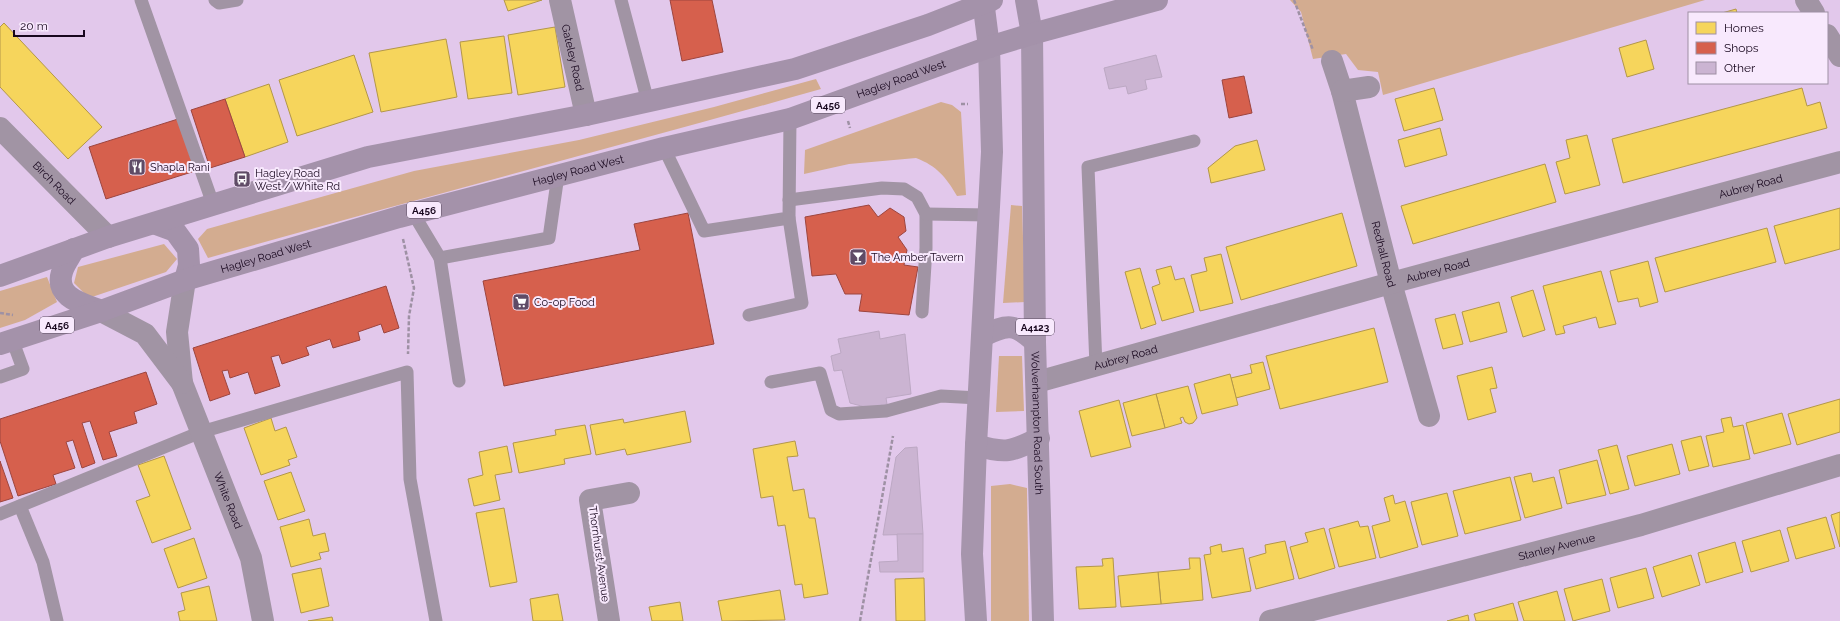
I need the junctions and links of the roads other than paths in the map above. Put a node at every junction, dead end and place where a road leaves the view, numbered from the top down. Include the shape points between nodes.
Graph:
1 (141, 0) edge
2 (215, 0) edge
3 (237, 0) edge
4 (560, 0) edge
5 (621, 0) edge
6 (1026, 0) edge
7 (1157, 0) edge
8 (1806, 0) edge
9 (986, 1) edge
10 (1813, 12) edge
11 (1032, 34) junction
12 (1828, 37) edge
13 (989, 47) junction
14 (1840, 56) edge
15 (1332, 61) road end
16 (1369, 87) dead end
17 (1342, 91) junction
18 (648, 102) junction
19 (586, 115) junction
20 (790, 119) junction
21 (0, 128) edge
22 (1194, 142) dead end
23 (664, 148) junction
24 (1840, 162) edge
25 (558, 175) junction
26 (789, 200) junction
27 (213, 204) junction
28 (926, 214) junction
29 (406, 215) junction
30 (989, 215) junction
31 (789, 218) junction
32 (156, 224) junction
33 (108, 237) junction
34 (74, 249) junction
35 (440, 258) junction
36 (0, 276) edge
37 (185, 280) junction
38 (1391, 283) junction
39 (101, 311) junction
40 (922, 312) dead end
41 (749, 315) dead end
42 (983, 336) junction
43 (6, 342) edge
44 (1036, 342) junction
45 (1096, 366) junction
46 (0, 377) edge
47 (459, 381) dead end
48 (771, 382) dead end
49 (1037, 382) junction
50 (182, 383) junction
51 (979, 398) junction
52 (1429, 416) dead end
53 (201, 432) junction
54 (1039, 438) junction
55 (976, 445) junction
56 (1840, 465) edge
57 (629, 493) dead end
58 (20, 506) junction
59 (0, 514) edge
60 (57, 621) edge
61 (263, 621) edge
62 (436, 621) edge
63 (609, 621) edge
64 (976, 621) edge
65 (1043, 621) edge
66 (1270, 621) edge

1 - 27 lane
2 - 3 lane via 219,3
4 - 19 street, Gateley Road
5 - 18 lane
6 - 11 highway
7 - 11 highway, Hagley Road West / A456
8 - 10 street
9 - 13 highway
9 - 18 highway via 928,25 795,69
11 - 13 highway, Hagley Road West / A456
11 - 44 main road, Wolverhampton Road South / A4123
12 - 14 street
13 - 20 highway, Hagley Road West / A456
13 - 30 main road via 992,152
15 - 17 street, Redhall Road
16 - 17 street
17 - 38 street, Redhall Road
18 - 19 highway
19 - 27 highway via 368,157
20 - 23 highway, Hagley Road West / A456
20 - 26 lane
21 - 33 street, Birch Road
22 - 45 lane via 1088,166
23 - 25 highway, Hagley Road West / A456
23 - 31 lane via 704,231
24 - 38 street, Aubrey Road
25 - 29 highway, Hagley Road West / A456
25 - 35 lane via 549,238
26 - 28 lane via 882,188 904,189 917,197
26 - 31 lane
27 - 32 highway
28 - 30 lane
28 - 40 lane
29 - 35 lane
29 - 37 highway, Hagley Road West / A456
30 - 42 main road
31 - 41 lane via 802,303
32 - 33 highway
32 - 37 highway via 175,231 188,249 189,265
33 - 34 highway
34 - 36 highway
34 - 39 highway via 61,273 62,289 70,299
35 - 47 lane
37 - 39 highway, Hagley Road West / A456
37 - 50 street, White Road via 177,332
38 - 45 street, Aubrey Road
38 - 52 street, Redhall Road
39 - 43 highway, Hagley Road West / A456
39 - 50 street, White Road via 145,334
42 - 44 main road via 1001,327 1022,330
42 - 51 main road
43 - 46 lane via 22,369
44 - 49 main road, Wolverhampton Road South / A4123
45 - 49 street, Aubrey Road
48 - 51 lane via 820,373 832,410 839,414 886,410 941,396
49 - 54 main road, Wolverhampton Road South / A4123
50 - 53 street, White Road
51 - 55 main road
53 - 58 lane
53 - 61 street, White Road via 251,558
53 - 62 lane via 407,372 410,479
54 - 55 main road via 1015,450 996,451
54 - 65 main road, Wolverhampton Road South / A4123
55 - 64 main road via 972,554
56 - 66 street, Stanley Avenue via 1641,525
57 - 63 street, Thornhurst Avenue via 590,500
58 - 59 lane
58 - 60 lane via 43,562

